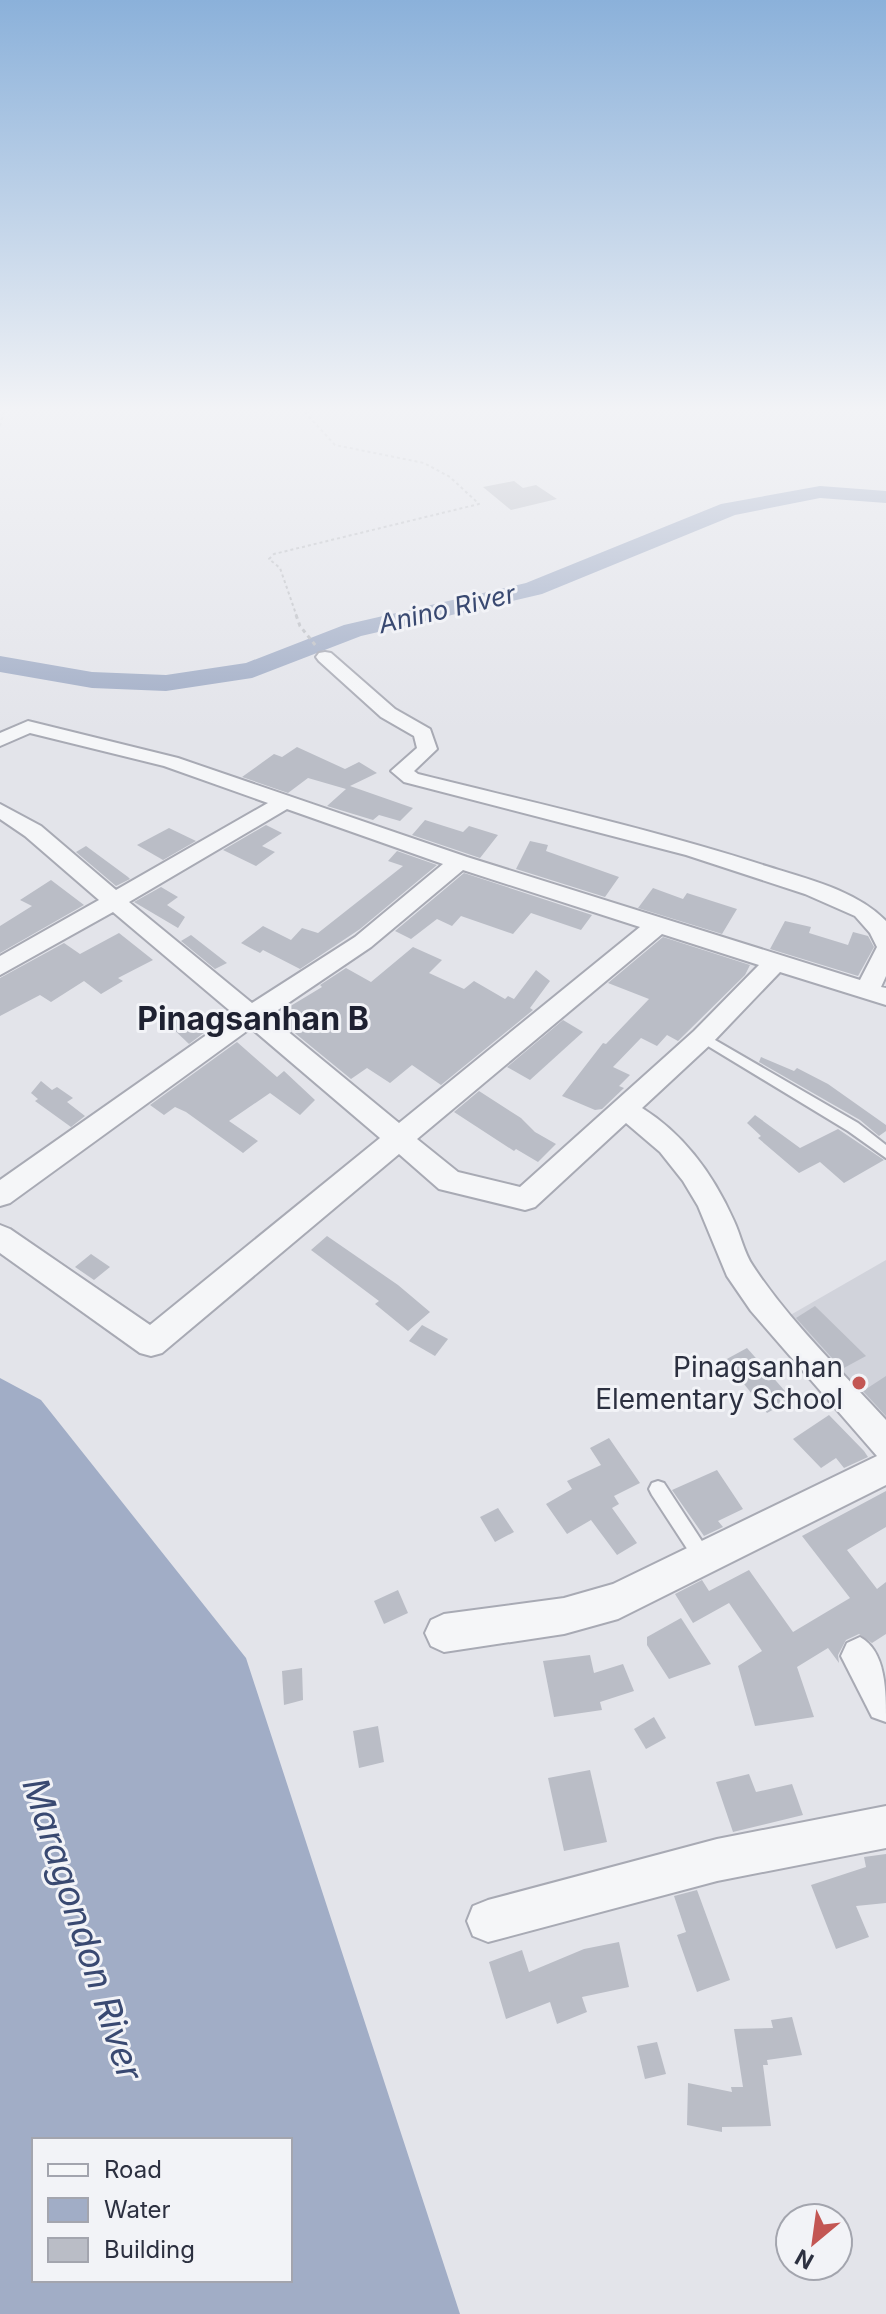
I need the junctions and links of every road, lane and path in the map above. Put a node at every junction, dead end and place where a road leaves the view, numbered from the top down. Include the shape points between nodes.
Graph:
1 (436, 515) edge
2 (325, 657) joint
3 (0, 740) edge
4 (285, 802) junction
5 (0, 810) edge
6 (459, 862) junction
7 (116, 902) junction
8 (659, 924) junction
9 (886, 943) edge
10 (886, 951) edge
11 (777, 961) junction
12 (0, 967) edge
13 (876, 994) edge
14 (254, 1017) junction
15 (703, 1037) junction
16 (624, 1109) junction
17 (399, 1139) junction
18 (886, 1153) edge
19 (0, 1195) edge
20 (0, 1237) edge
21 (886, 1444) edge
22 (886, 1468) edge
23 (658, 1489) dead end
24 (703, 1559) junction
25 (444, 1633) dead end
26 (860, 1656) dead end
27 (886, 1703) edge
28 (886, 1827) edge
29 (488, 1921) dead end

1 - 2 path via 269,559 280,568 300,626
2 - 9 street via 388,713 423,733 427,749 401,771 411,778 681,846 813,889 863,911
3 - 4 street via 28,727 53,732 171,762
4 - 6 street
4 - 7 street
5 - 7 street via 33,831
6 - 8 street
6 - 14 street via 363,942
7 - 12 street
7 - 14 street
8 - 11 street
8 - 17 street
10 - 13 street
11 - 13 street
11 - 15 street
14 - 17 street
14 - 19 street
15 - 16 street
15 - 18 lane via 853,1127
16 - 17 street via 525,1199 449,1181
16 - 21 street via 651,1125 679,1155 700,1183 743,1277
17 - 20 street via 151,1343
22 - 24 street
23 - 24 lane
24 - 25 street via 595,1610
26 - 27 street
28 - 29 street via 717,1860

